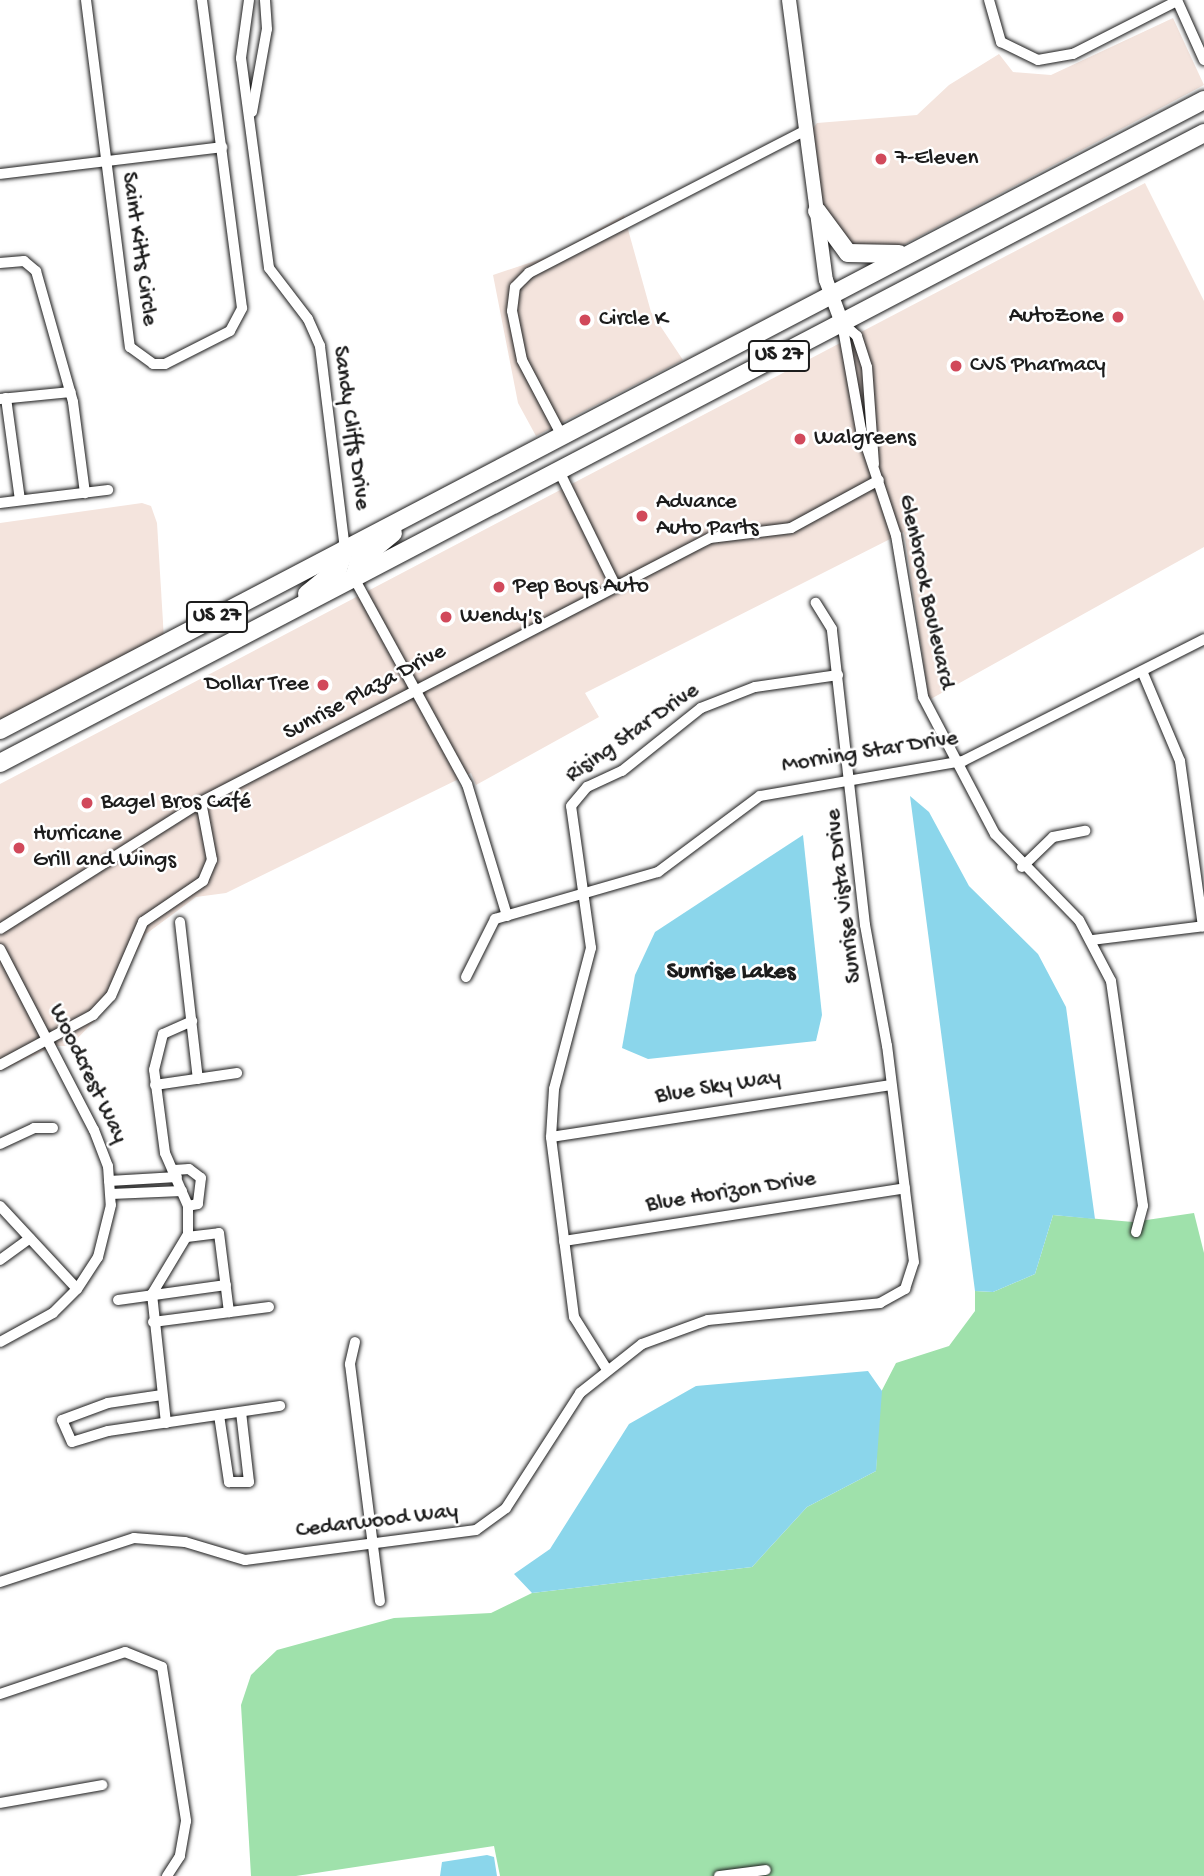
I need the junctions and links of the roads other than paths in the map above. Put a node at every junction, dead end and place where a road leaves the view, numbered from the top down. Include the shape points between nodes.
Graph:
1 (86, 0) edge
2 (202, 0) edge
3 (249, 0) edge
4 (265, 0) edge
5 (789, 0) edge
6 (989, 0) edge
7 (1177, 1) edge
8 (243, 37) junction
9 (265, 41) junction
10 (1202, 42) edge
11 (1204, 60) edge
12 (1204, 100) edge
13 (251, 118) junction
14 (1204, 120) edge
15 (806, 130) junction
16 (1204, 133) edge
17 (222, 147) junction
18 (1160, 156) junction
19 (106, 161) junction
20 (0, 174) edge
21 (817, 211) junction
22 (913, 252) junction
23 (0, 262) edge
24 (830, 296) junction
25 (842, 323) junction
26 (71, 392) junction
27 (3, 399) edge
28 (562, 436) junction
29 (559, 471) junction
30 (879, 480) junction
31 (108, 490) dead end
32 (85, 493) junction
33 (20, 500) junction
34 (0, 503) edge
35 (420, 510) junction
36 (345, 550) junction
37 (354, 578) junction
38 (616, 587) junction
39 (816, 603) dead end
40 (277, 618) junction
41 (1204, 639) edge
42 (1142, 671) junction
43 (838, 675) junction
44 (414, 690) junction
45 (0, 730) edge
46 (0, 763) edge
47 (957, 763) junction
48 (852, 779) junction
49 (201, 803) junction
50 (1084, 831) dead end
51 (1022, 867) junction
52 (586, 894) junction
53 (506, 916) junction
54 (180, 922) dead end
55 (1204, 926) edge
56 (0, 929) edge
57 (1092, 940) junction
58 (0, 949) edge
59 (466, 977) dead end
60 (191, 1021) junction
61 (47, 1040) junction
62 (0, 1065) edge
63 (237, 1073) dead end
64 (198, 1079) junction
65 (155, 1085) junction
66 (891, 1085) junction
67 (53, 1128) dead end
68 (551, 1137) junction
69 (0, 1144) edge
70 (175, 1173) junction
71 (110, 1181) junction
72 (905, 1188) junction
73 (182, 1191) junction
74 (111, 1194) junction
75 (0, 1206) edge
76 (188, 1206) junction
77 (1136, 1232) dead end
78 (187, 1237) junction
79 (30, 1238) junction
80 (564, 1241) junction
81 (0, 1260) edge
82 (226, 1285) junction
83 (77, 1289) junction
84 (151, 1298) junction
85 (118, 1300) dead end
86 (269, 1307) dead end
87 (229, 1312) junction
88 (153, 1322) junction
89 (0, 1342) edge
90 (355, 1342) dead end
91 (606, 1368) junction
92 (162, 1395) junction
93 (279, 1406) dead end
94 (242, 1412) junction
95 (219, 1415) junction
96 (166, 1423) junction
97 (373, 1545) junction
98 (0, 1582) edge
99 (380, 1601) dead end
100 (0, 1694) edge
101 (102, 1784) dead end
102 (0, 1803) edge
103 (766, 1870) dead end
104 (167, 1876) edge
105 (719, 1876) edge

1 - 19 street, Saint Kitts Circle
2 - 17 street, Saint Kitts Circle
3 - 8 street, Sandy Cliffs Drive
4 - 9 street, Sandy Cliffs Drive
5 - 15 main road
6 - 7 street via 1001,41 1038,60 1073,54
7 - 10 street
8 - 9 street
8 - 13 street, Sandy Cliffs Drive
9 - 13 street, Sandy Cliffs Drive
10 - 11 street
12 - 22 highway, US 27
13 - 36 street, Sandy Cliffs Drive via 270,268 277,286 308,319 320,346
14 - 18 highway
15 - 21 main road
15 - 28 street via 529,273 516,287 512,311 522,360
16 - 18 highway, US 27
17 - 19 street
17 - 19 street, Saint Kitts Circle via 243,308 230,331 165,364 138,357 130,347
18 - 25 highway, US 27
19 - 20 street
21 - 22 highway via 848,253 876,258
21 - 24 main road
22 - 24 highway, US 27
23 - 26 street via 24,261 36,271 46,323
24 - 25 main road
24 - 28 highway, US 27
25 - 29 highway, US 27
25 - 30 street, Glenbrook Boulevard
26 - 27 street
26 - 32 street
27 - 33 street
28 - 35 highway, US 27
29 - 37 highway, US 27
29 - 38 street
30 - 38 street, Sunrise Plaza Drive via 791,528 719,534
30 - 47 street, Glenbrook Boulevard via 896,535 918,681
31 - 32 street
32 - 33 street
33 - 34 street
35 - 36 highway, US 27
35 - 37 highway via 359,561
36 - 40 highway via 338,569
36 - 45 highway, US 27
37 - 40 highway, US 27
37 - 44 street
38 - 44 street, Sunrise Plaza Drive
39 - 43 street, Sunrise Vista Drive via 830,623
40 - 46 highway, US 27
41 - 42 street, Morning Star Drive
42 - 47 street, Morning Star Drive
42 - 55 street via 1180,761
43 - 48 street, Sunrise Vista Drive
43 - 52 street, Rising Star Drive via 765,685 712,703 669,729 622,771 581,792 569,824
44 - 49 street, Sunrise Plaza Drive
44 - 53 street via 476,805
47 - 48 street, Morning Star Drive
47 - 51 street, Glenbrook Boulevard via 995,834
48 - 52 street, Morning Star Drive via 760,796 668,866
48 - 66 street, Sunrise Vista Drive via 865,925
49 - 56 street, Sunrise Plaza Drive
49 - 61 street via 212,860 203,881 143,922 111,996 93,1015
50 - 51 street via 1053,837
51 - 57 street, Glenbrook Boulevard via 1068,908
52 - 53 street, Morning Star Drive
52 - 68 street, Rising Star Drive via 589,969 554,1088
53 - 59 street via 495,919
54 - 60 street
55 - 57 street
57 - 77 street, Glenbrook Boulevard via 1118,1010 1143,1206
58 - 61 street, Woodcrest Way
60 - 64 street
60 - 65 street via 163,1034
61 - 62 street
61 - 71 street, Woodcrest Way via 94,1130
63 - 64 street
64 - 65 street
65 - 70 street
66 - 68 street, Blue Sky Way
66 - 72 street, Sunrise Vista Drive
67 - 69 street via 34,1128
68 - 80 street, Rising Star Drive
70 - 71 street
70 - 73 street
70 - 76 street via 188,1169 201,1178 198,1204
71 - 74 street, Woodcrest Way
72 - 80 street, Blue Horizon Drive
72 - 91 street, Cedarwood Way via 914,1267 897,1297 697,1322 653,1339
73 - 74 street
73 - 76 street
74 - 83 street, Woodcrest Way via 104,1243
75 - 79 street
76 - 78 street
78 - 82 street via 219,1233
78 - 84 street
79 - 81 street
79 - 83 street
80 - 91 street, Rising Star Drive via 574,1317
82 - 84 street
82 - 87 street
83 - 89 street, Woodcrest Way via 52,1313
84 - 85 street
84 - 88 street
86 - 87 street
87 - 88 street
88 - 92 street
90 - 97 street via 350,1364
91 - 97 street, Cedarwood Way via 573,1402 493,1521 457,1535
92 - 96 street
92 - 96 street via 108,1403 62,1420 72,1442
93 - 94 street
94 - 95 street
94 - 95 street via 249,1482 229,1482
95 - 96 street
97 - 98 street, Cedarwood Way via 245,1560 185,1542 134,1538
97 - 99 street
100 - 104 street via 125,1651 162,1667 186,1821 180,1856
101 - 102 street
103 - 105 street

